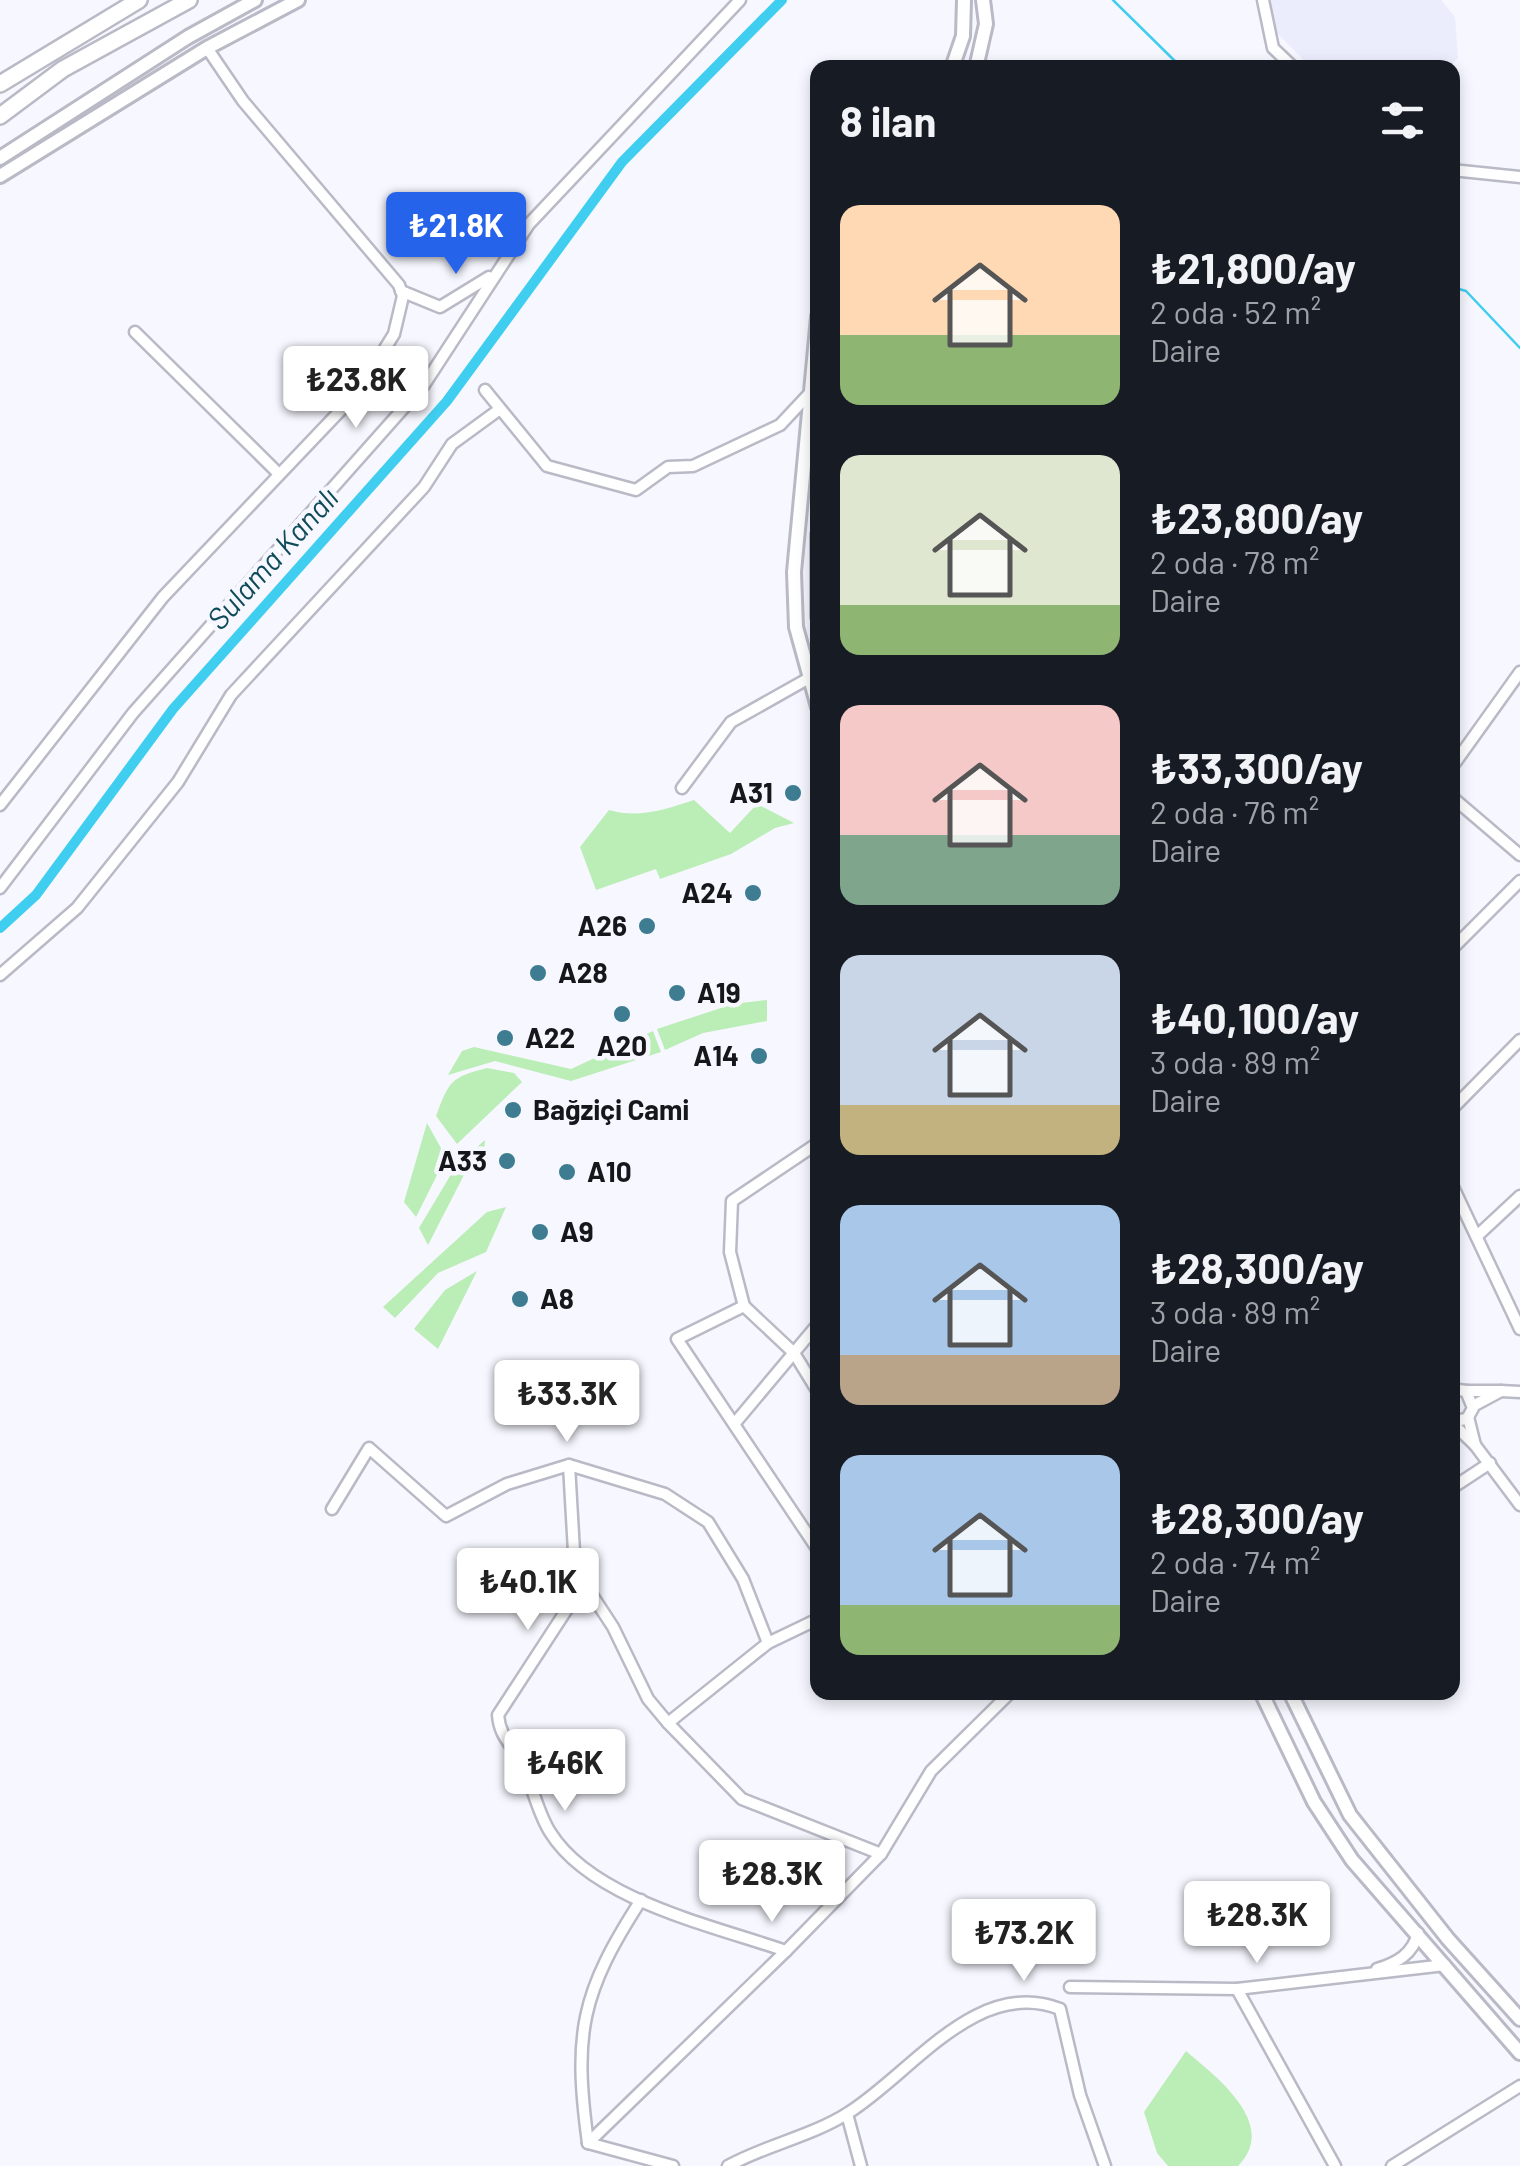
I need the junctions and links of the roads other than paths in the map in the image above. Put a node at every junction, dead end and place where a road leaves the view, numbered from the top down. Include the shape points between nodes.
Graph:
1 (138, 0) edge
2 (188, 0) edge
3 (254, 0) edge
4 (298, 0) edge
5 (740, 0) edge
6 (964, 0) edge
7 (983, 0) edge
8 (1262, 0) edge
9 (206, 48) junction
10 (955, 60) edge
11 (978, 60) edge
12 (1286, 60) edge
13 (0, 84) edge
14 (0, 116) edge
15 (0, 158) edge
16 (1460, 171) edge
17 (0, 176) edge
18 (1520, 177) edge
19 (509, 254) junction
20 (401, 290) junction
21 (135, 332) dead end
22 (484, 390) dead end
23 (810, 393) joint
24 (500, 409) junction
25 (279, 474) junction
26 (810, 665) edge
27 (1520, 672) edge
28 (810, 678) edge
29 (1460, 756) edge
30 (682, 788) dead end
31 (1460, 803) edge
32 (0, 806) edge
33 (1518, 850) edge
34 (1520, 881) edge
35 (0, 888) edge
36 (1460, 941) edge
37 (0, 974) edge
38 (1520, 1040) edge
39 (1460, 1102) edge
40 (810, 1148) edge
41 (1520, 1196) edge
42 (1460, 1208) edge
43 (1476, 1236) junction
44 (744, 1306) junction
45 (1520, 1330) edge
46 (810, 1334) edge
47 (794, 1353) junction
48 (810, 1379) edge
49 (1460, 1390) edge
50 (1466, 1391) junction
51 (1501, 1392) junction
52 (1520, 1392) edge
53 (1471, 1411) junction
54 (1460, 1417) edge
55 (735, 1424) junction
56 (1460, 1430) edge
57 (1475, 1445) junction
58 (1490, 1463) junction
59 (569, 1465) junction
60 (1460, 1483) edge
61 (1520, 1505) edge
62 (332, 1509) dead end
63 (810, 1538) edge
64 (584, 1583) junction
65 (810, 1623) edge
66 (768, 1644) junction
67 (1000, 1700) edge
68 (1264, 1700) edge
69 (1294, 1700) edge
70 (668, 1723) junction
71 (881, 1854) junction
72 (640, 1900) junction
73 (1418, 1933) junction
74 (786, 1951) junction
75 (1446, 1964) junction
76 (1355, 1976) junction
77 (1070, 1988) dead end
78 (1238, 1989) junction
79 (1520, 2019) edge
80 (1520, 2053) edge
81 (1520, 2086) edge
82 (848, 2114) junction
83 (588, 2142) junction
84 (673, 2166) edge
85 (728, 2166) edge
86 (861, 2166) edge
87 (1105, 2166) edge
88 (1336, 2166) edge
89 (1392, 2166) edge

1 - 13 highway
2 - 14 highway via 63,69
3 - 15 main road
4 - 9 main road
5 - 19 street via 529,224
6 - 10 main road
7 - 11 main road via 986,24
8 - 12 street via 1273,48
9 - 17 main road
9 - 20 street
16 - 18 street
19 - 20 street via 485,282 448,306
19 - 35 street via 424,385 133,713
20 - 25 street via 394,334 358,392
21 - 25 street
22 - 24 street
23 - 24 street via 780,425 694,466 668,467 636,490 546,466
23 - 26 main road via 794,572 796,626
24 - 37 street via 452,444 424,487 231,695 178,782 77,908
25 - 32 street via 164,598
27 - 29 street
28 - 30 street via 730,722
31 - 33 street
34 - 36 street
38 - 39 street
40 - 44 street via 732,1200 730,1252
41 - 43 street
42 - 43 street
43 - 45 street
44 - 47 street
44 - 55 street via 677,1338
46 - 47 street
47 - 48 street
47 - 55 street
49 - 50 street
50 - 51 street
50 - 53 street
51 - 52 street
51 - 53 street
53 - 54 street
53 - 57 street
55 - 63 street
56 - 57 street
57 - 58 street
58 - 60 street
58 - 61 street
59 - 62 street via 507,1484 446,1516 369,1448
59 - 64 street via 575,1569
59 - 66 street via 665,1494 708,1522 744,1580
64 - 70 street
64 - 72 street via 498,1715 499,1735 522,1762 550,1832 586,1872
65 - 66 street
66 - 70 street
67 - 71 street via 931,1771
68 - 73 main road via 1352,1860
69 - 79 main road via 1350,1814
70 - 71 street via 742,1799
71 - 74 street
72 - 74 street
72 - 83 street via 588,1999 578,2073
73 - 75 main road
73 - 76 street via 1405,1956
74 - 83 street
75 - 76 street
75 - 80 main road
76 - 78 street
77 - 78 street
78 - 88 street
81 - 89 street
82 - 85 street
82 - 86 street
82 - 87 street via 970,2016 1039,2001 1060,2009
83 - 84 street

